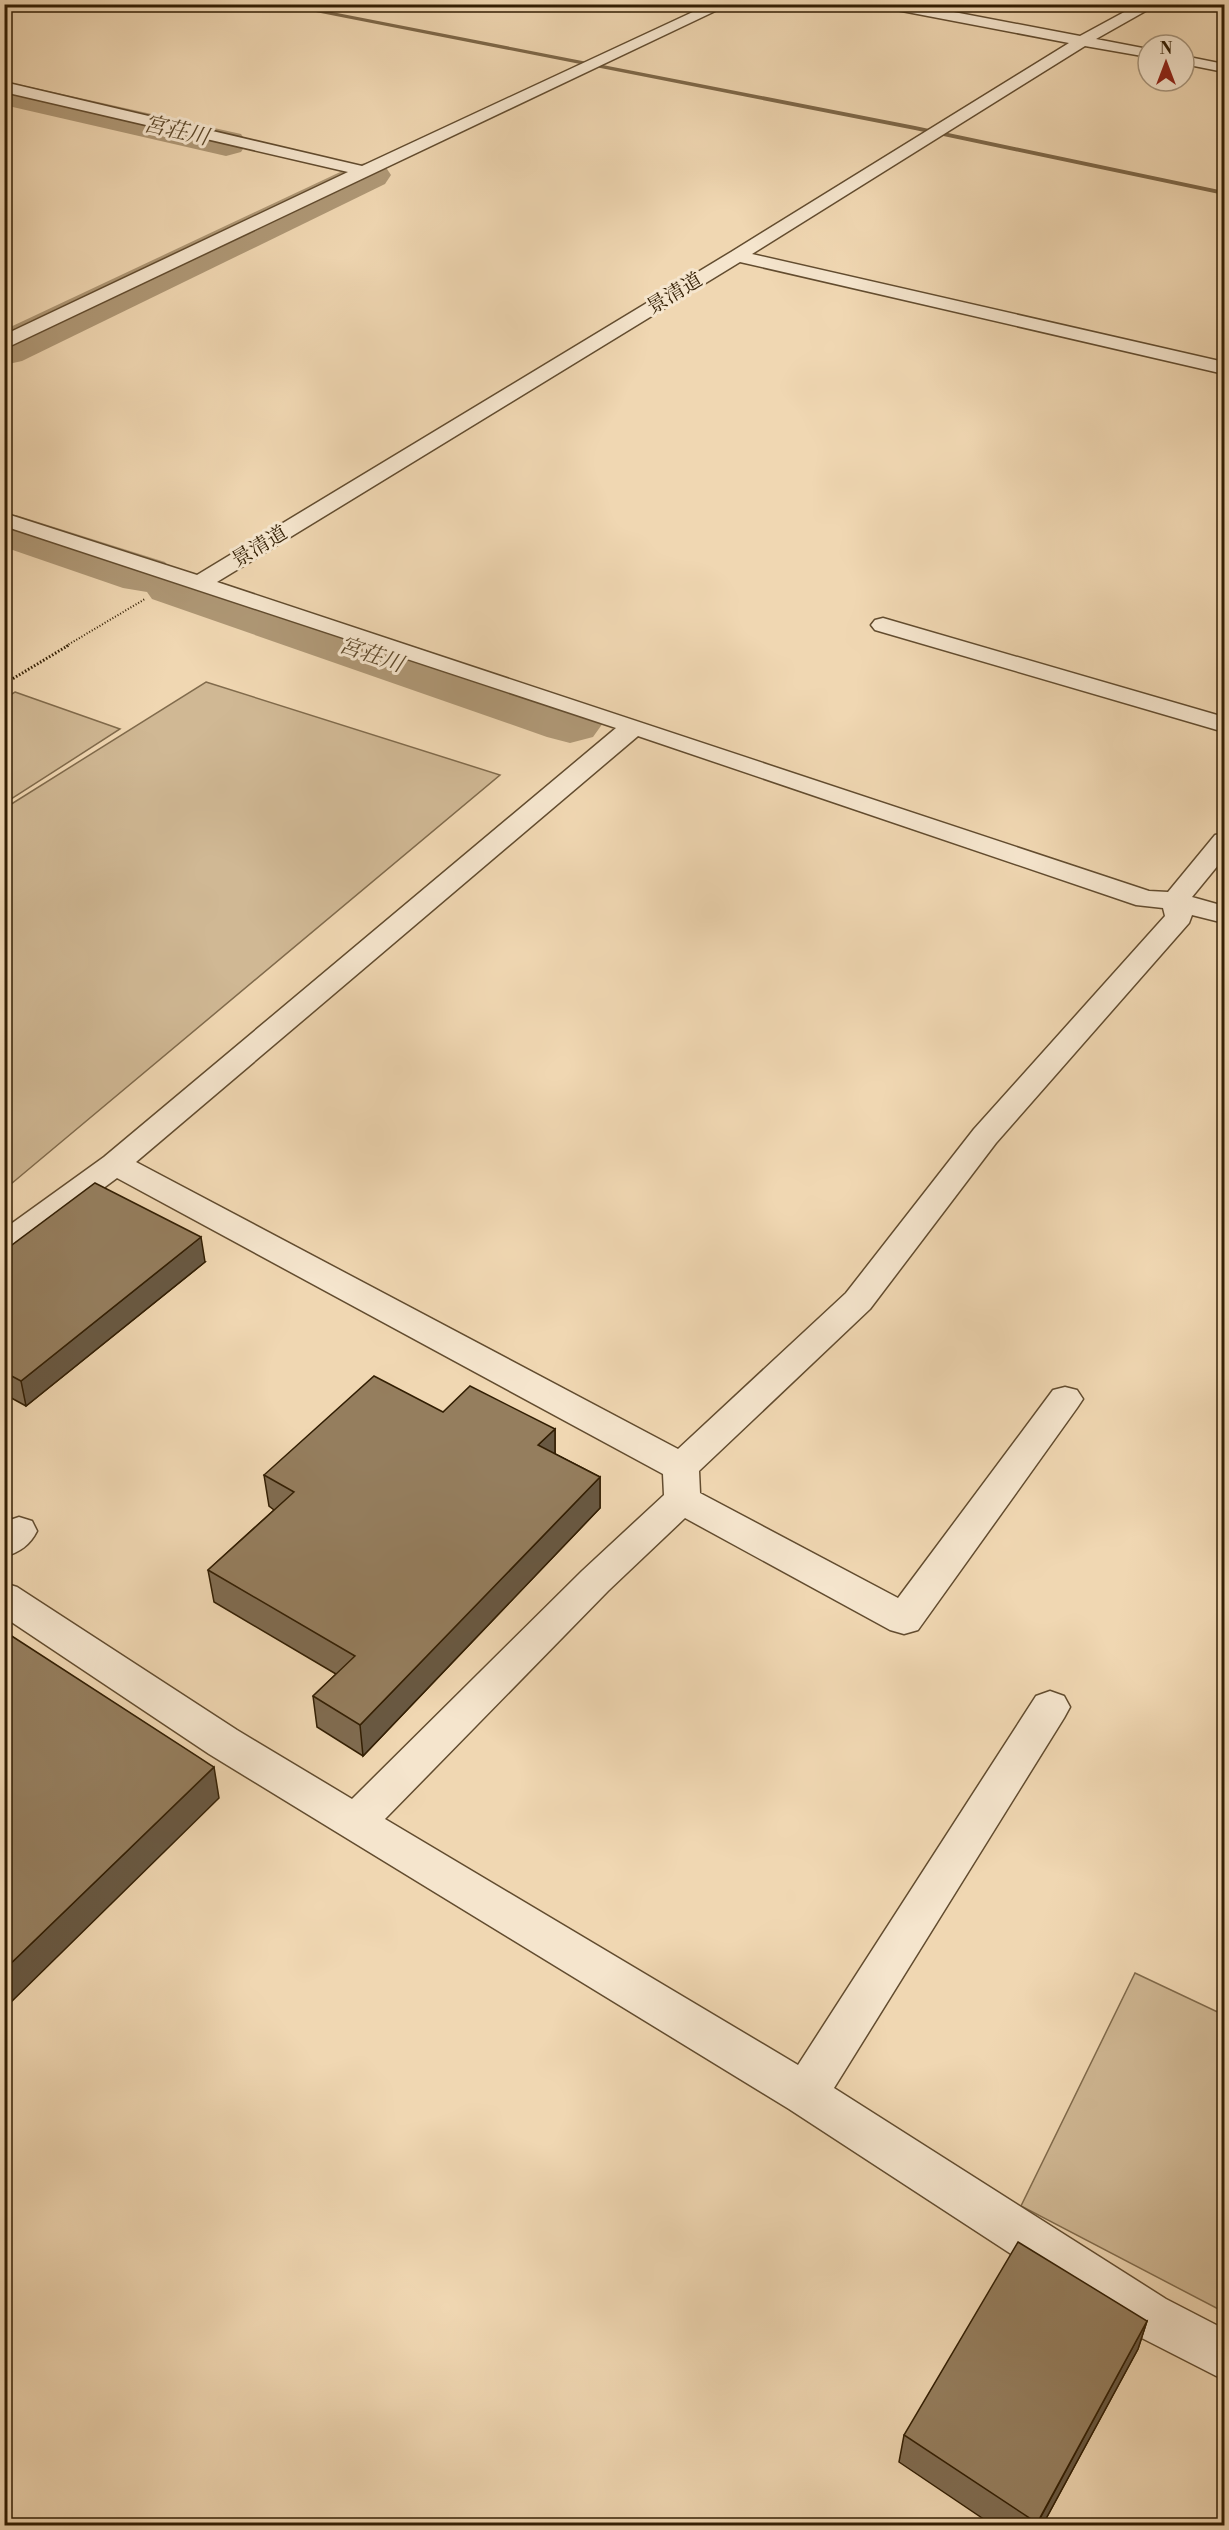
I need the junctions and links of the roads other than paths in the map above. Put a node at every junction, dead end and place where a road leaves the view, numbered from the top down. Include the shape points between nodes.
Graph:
1 (723, 4) edge
2 (886, 4) edge
3 (1151, 4) edge
4 (1084, 40) junction
5 (1136, 51) edge
6 (1196, 62) edge
7 (1224, 68) edge
8 (4, 87) edge
9 (364, 171) junction
10 (737, 256) junction
11 (4, 343) edge
12 (1224, 368) edge
13 (4, 519) edge
14 (188, 580) junction
15 (883, 625) dead end
16 (1224, 725) edge
17 (634, 726) junction
18 (1224, 842) edge
19 (1175, 901) junction
20 (1224, 915) edge
21 (115, 1164) junction
22 (4, 1245) edge
23 (1065, 1399) dead end
24 (681, 1483) junction
25 (4, 1597) edge
26 (1050, 1707) dead end
27 (356, 1822) junction
28 (805, 2094) junction
29 (1224, 2355) edge

1 - 9 street
2 - 4 street
3 - 4 street, 景清道
4 - 5 street
4 - 10 street, 景清道
6 - 7 street
8 - 9 street
9 - 11 street
10 - 12 street
10 - 14 street, 景清道
13 - 14 street
14 - 17 street
15 - 16 street
17 - 19 street via 1146,899
17 - 21 street
18 - 19 street
19 - 20 street
19 - 24 street via 1179,917 985,1136 858,1301
21 - 22 street
21 - 24 street
23 - 24 street via 904,1619
24 - 27 street via 595,1581
25 - 27 street via 224,1742
26 - 28 street
27 - 28 street
28 - 29 street via 1149,2316

